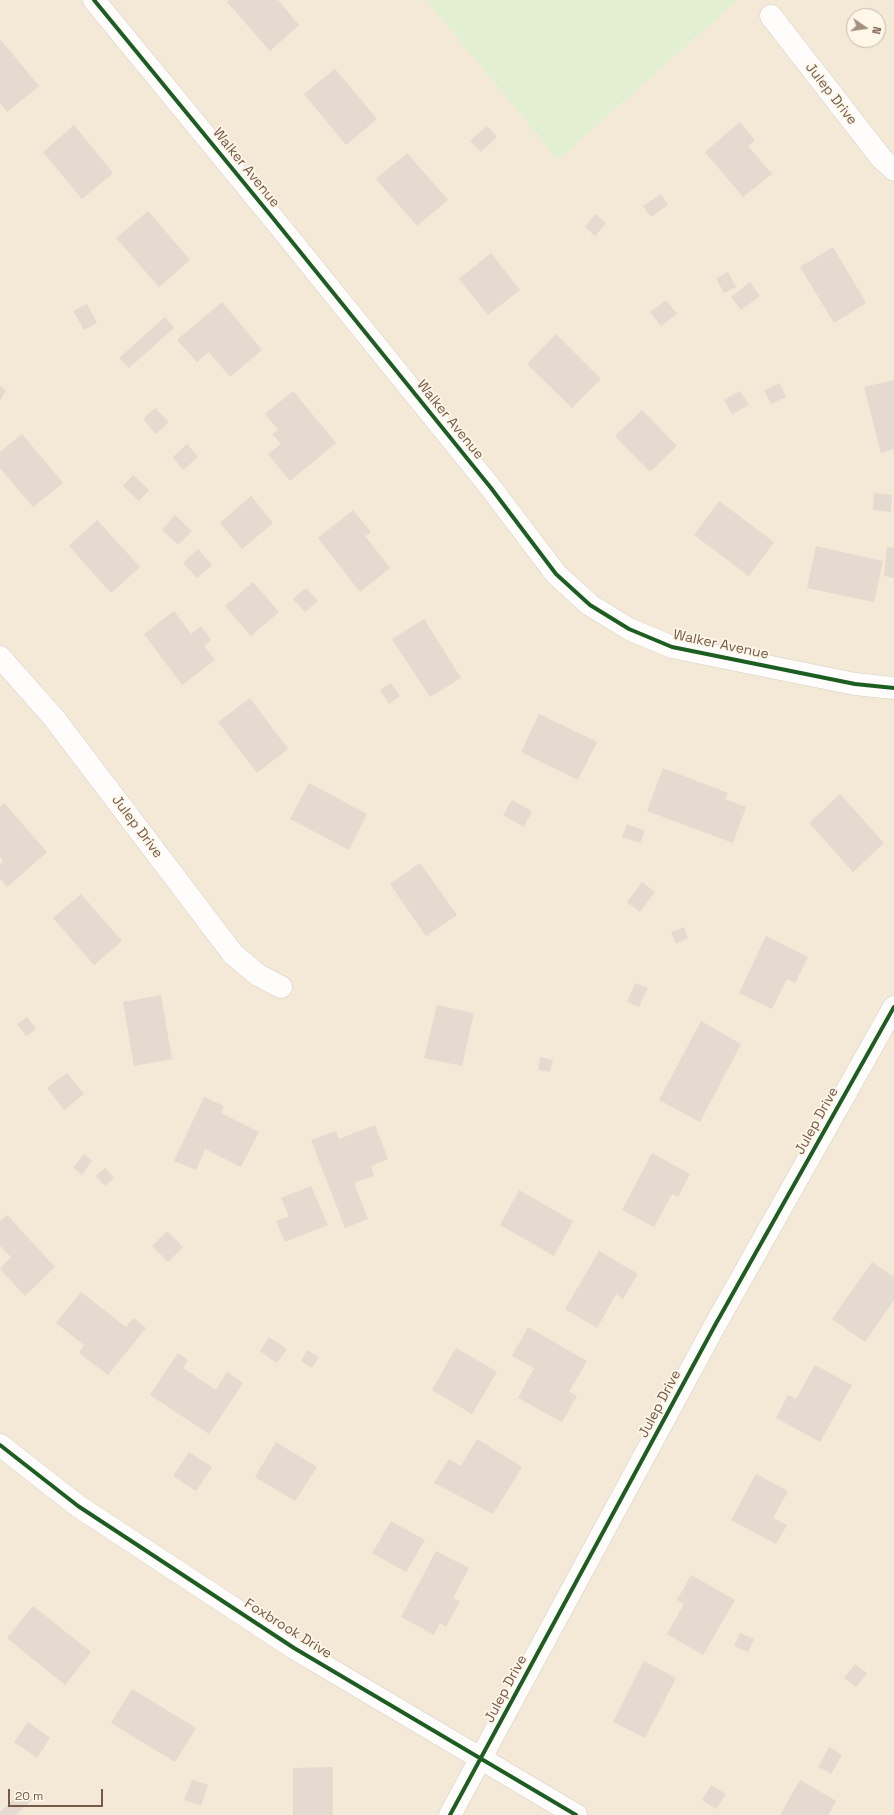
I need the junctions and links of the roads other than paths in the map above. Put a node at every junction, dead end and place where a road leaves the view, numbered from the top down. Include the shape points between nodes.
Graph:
1 (94, 0) edge
2 (770, 16) dead end
3 (894, 170) edge
4 (0, 657) edge
5 (894, 688) edge
6 (281, 987) dead end
7 (894, 1006) edge
8 (0, 1444) edge
9 (481, 1759) junction
10 (450, 1815) edge
11 (576, 1815) edge

1 - 5 street, Walker Avenue via 486,482 556,574 590,605 629,629 672,647 855,684
2 - 3 street, Julep Drive
4 - 6 street, Julep Drive via 54,718 233,954 258,974
7 - 9 street, Julep Drive via 714,1327
8 - 9 street, Foxbrook Drive via 78,1506 288,1643
9 - 10 street, Julep Drive
9 - 11 street, Foxbrook Drive

